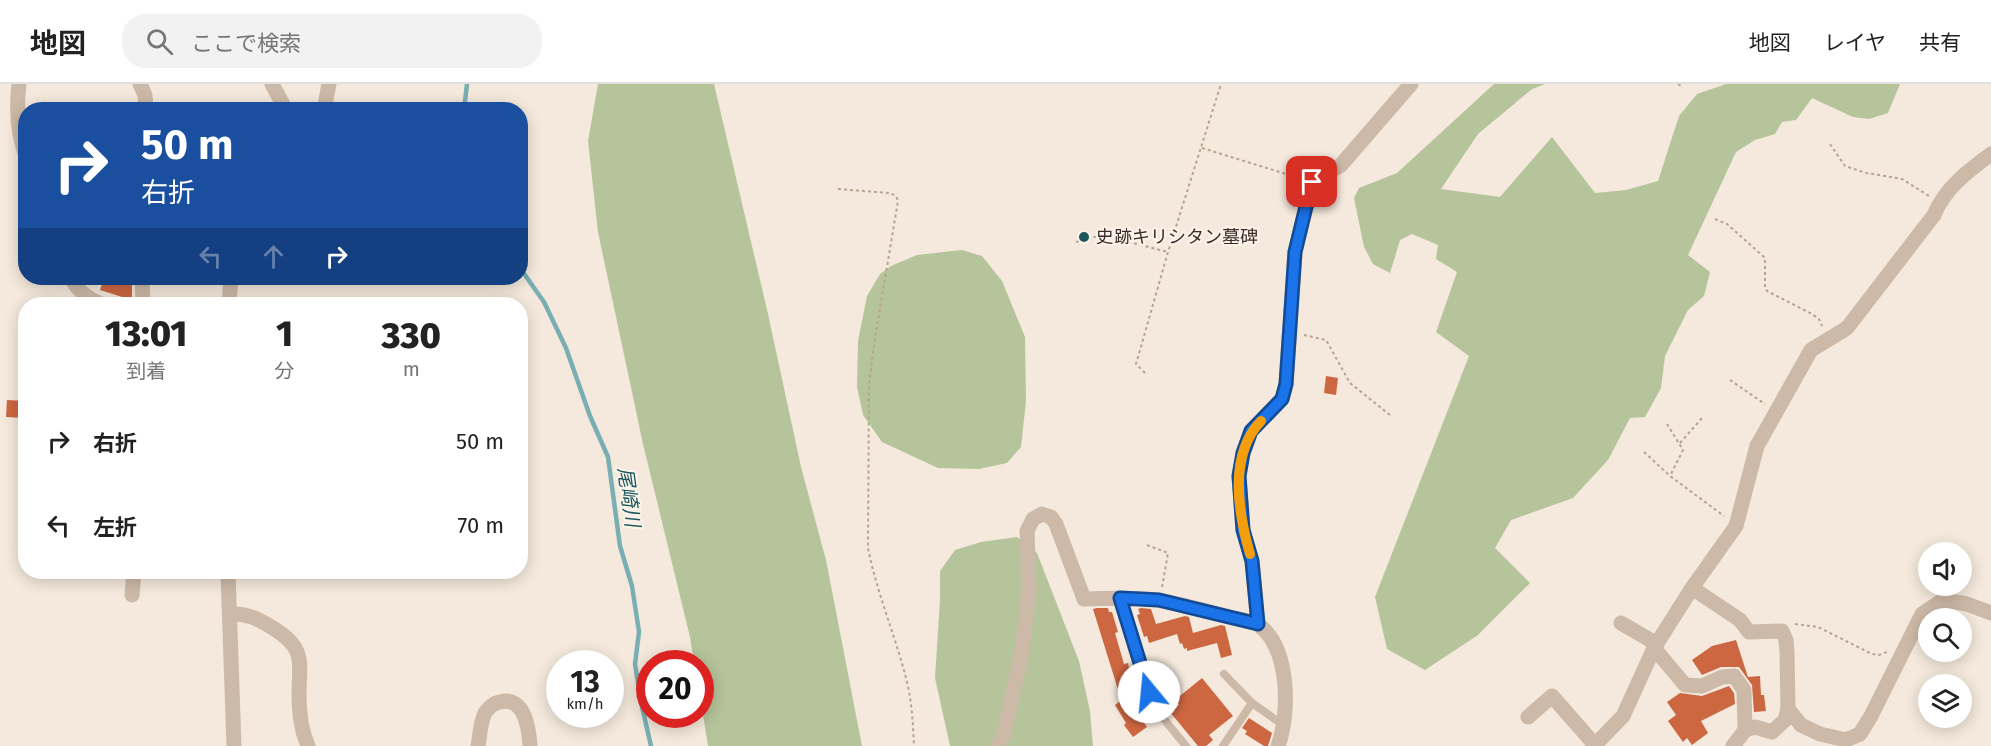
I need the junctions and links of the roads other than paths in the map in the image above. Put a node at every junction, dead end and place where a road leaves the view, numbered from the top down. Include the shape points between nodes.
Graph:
1 (19, 84) edge
2 (140, 84) edge
3 (272, 84) edge
4 (329, 84) edge
5 (1411, 84) edge
6 (145, 102) edge
7 (282, 102) edge
8 (326, 102) edge
9 (18, 125) edge
10 (1991, 154) edge
11 (133, 579) edge
12 (228, 579) edge
13 (1692, 588) junction
14 (132, 595) dead end
15 (1120, 598) junction
16 (1991, 613) edge
17 (230, 614) junction
18 (1621, 623) dead end
19 (1258, 624) junction
20 (1655, 646) junction
21 (1224, 674) dead end
22 (1252, 703) junction
23 (1788, 709) junction
24 (1528, 717) dead end
25 (1283, 725) junction
26 (1745, 730) junction
27 (234, 746) edge
28 (308, 746) edge
29 (478, 746) edge
30 (530, 746) edge
31 (999, 746) edge
32 (1186, 746) edge
33 (1223, 746) edge
34 (1278, 746) edge
35 (1595, 746) edge
36 (1733, 746) edge

1 - 9 street
2 - 6 street
3 - 7 street
4 - 8 street
5 - 19 street via 1341,165 1312,182 1295,252 1286,384 1282,399 1251,431 1239,476
10 - 13 street via 1969,170 1939,202 1934,215 1847,328 1811,350 1757,447 1736,526
11 - 14 street
12 - 17 street
13 - 20 street
13 - 23 street via 1740,620 1749,632 1782,631 1787,652
15 - 19 street via 1159,600
15 - 31 street via 1084,599 1056,524 1042,514 1033,519 1028,531 1029,590 1022,652
15 - 32 lane via 1149,692
16 - 23 street via 1943,600 1922,614 1860,734 1853,738 1820,734 1801,725
17 - 27 street
17 - 28 street via 255,617 285,635 295,648 301,664 300,718
18 - 20 street
19 - 25 street via 1271,639 1283,669
20 - 26 street via 1685,685 1702,686 1734,676 1744,690
20 - 35 street via 1623,716
21 - 22 lane
22 - 25 lane
22 - 33 lane
23 - 26 street via 1785,720 1772,732 1755,727
24 - 35 street via 1552,696
25 - 34 street
26 - 36 street
29 - 30 street via 486,711 507,701 519,707 526,719

